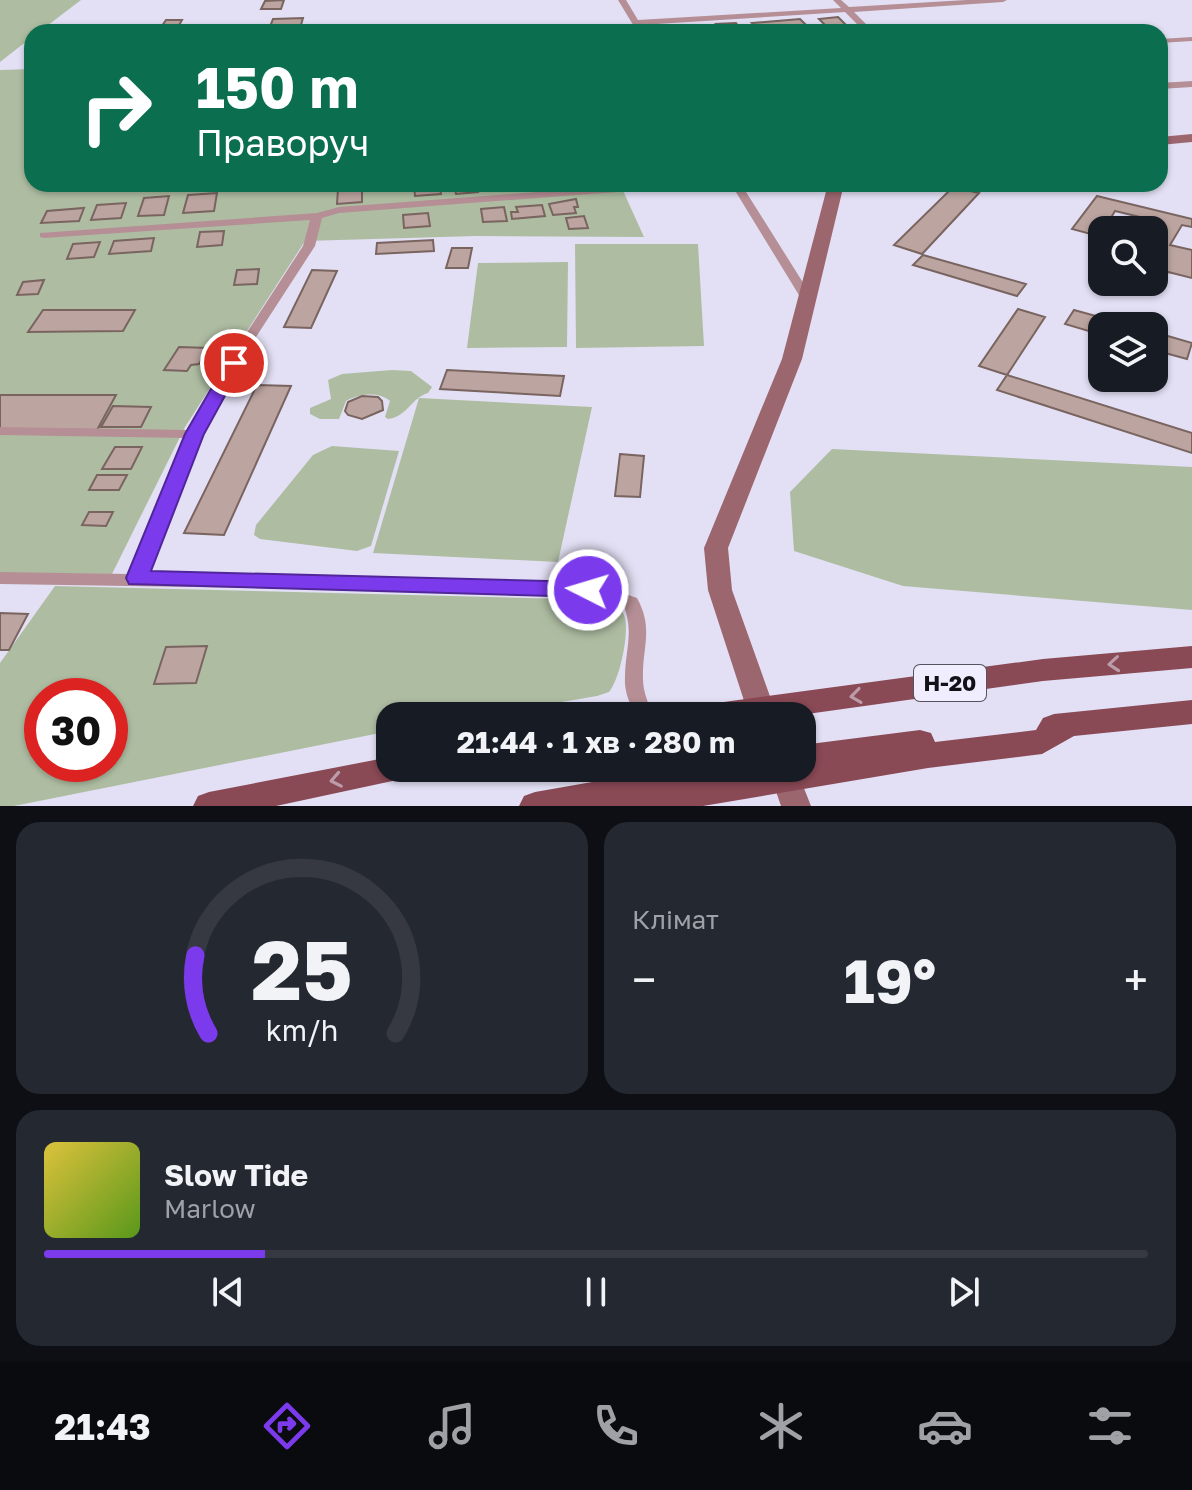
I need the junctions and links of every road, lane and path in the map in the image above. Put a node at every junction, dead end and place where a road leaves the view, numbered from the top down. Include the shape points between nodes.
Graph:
1 (622, 0) edge
2 (837, 0) edge
3 (1003, 0) edge
4 (848, 10) junction
5 (636, 23) joint
6 (862, 24) edge
7 (1192, 39) edge
8 (1168, 40) edge
9 (1192, 84) edge
10 (1168, 86) edge
11 (1192, 138) edge
12 (1168, 140) edge
13 (578, 192) edge
14 (741, 192) edge
15 (834, 192) edge
16 (317, 216) junction
17 (44, 235) dead end
18 (808, 300) junction
19 (0, 431) edge
20 (195, 434) junction
21 (0, 578) edge
22 (137, 578) junction
23 (1192, 657) edge
24 (639, 702) edge
25 (758, 702) edge
26 (811, 702) edge
27 (1192, 712) edge
28 (1067, 725) junction
29 (816, 756) edge
30 (376, 773) edge
31 (667, 782) edge
32 (787, 782) edge
33 (209, 806) edge
34 (535, 806) edge
35 (623, 806) edge
36 (796, 806) edge

1 - 5 street
2 - 4 street
3 - 4 street
4 - 5 street
4 - 6 street
7 - 8 street
9 - 10 street
11 - 12 street
13 - 16 street
14 - 18 street
15 - 18 street
16 - 17 street
16 - 20 street via 309,246
18 - 25 street via 792,359 716,548 720,590
19 - 20 street
20 - 22 street
21 - 22 street
22 - 24 street via 570,587 605,593 631,602 639,618 634,689
23 -> 26 main road, Н-20 via 1043,670
27 - 28 main road, Н-20
28 - 29 main road, Н-20
28 - 35 main road via 1042,742 928,755
30 -> 33 main road
31 - 34 main road
32 - 36 street

